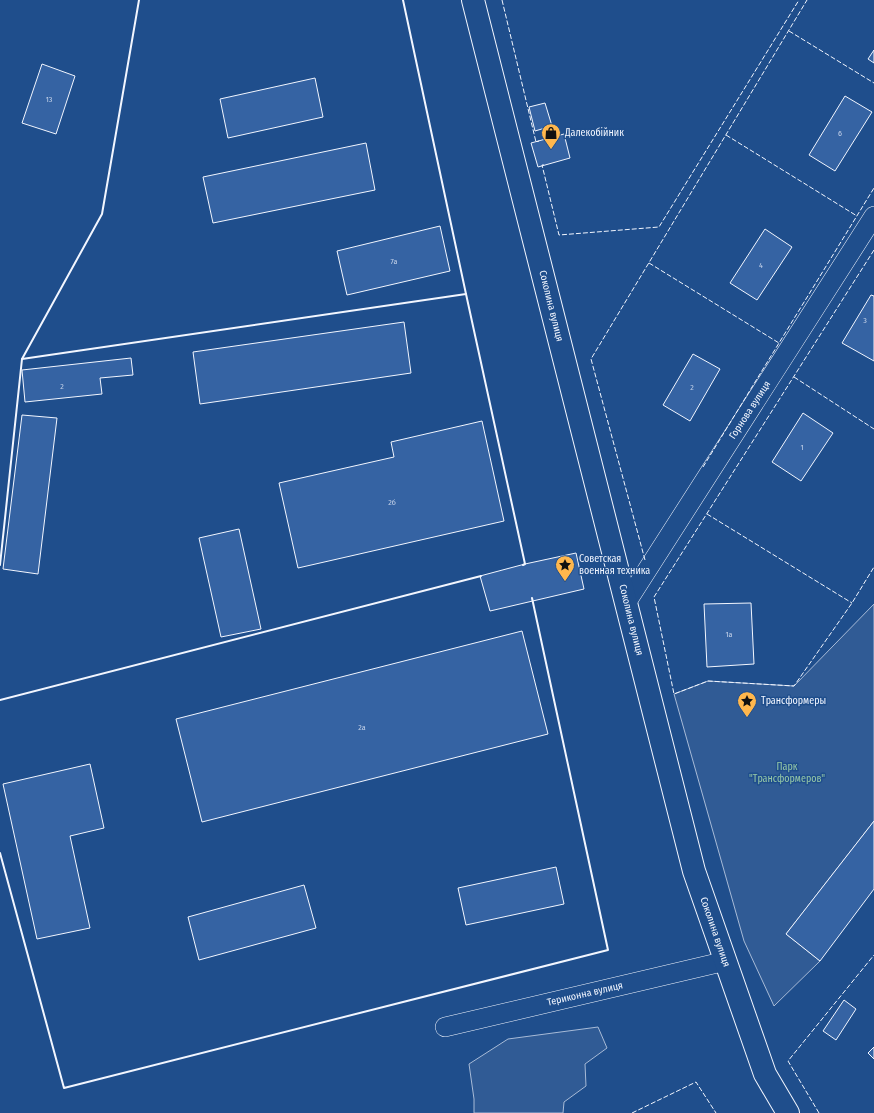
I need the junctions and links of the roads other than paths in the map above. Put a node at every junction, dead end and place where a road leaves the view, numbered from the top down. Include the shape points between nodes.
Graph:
1 (474, 0) edge
2 (874, 216) edge
3 (626, 603) junction
4 (726, 961) junction
5 (445, 1027) dead end
6 (788, 1113) edge

1 - 3 street, Соколина вулиця
2 - 3 street, Горнова вулиця
3 - 4 street, Соколина вулиця via 694,870
4 - 5 street, Териконна вулиця
4 - 6 street, Соколина вулиця via 765,1074

